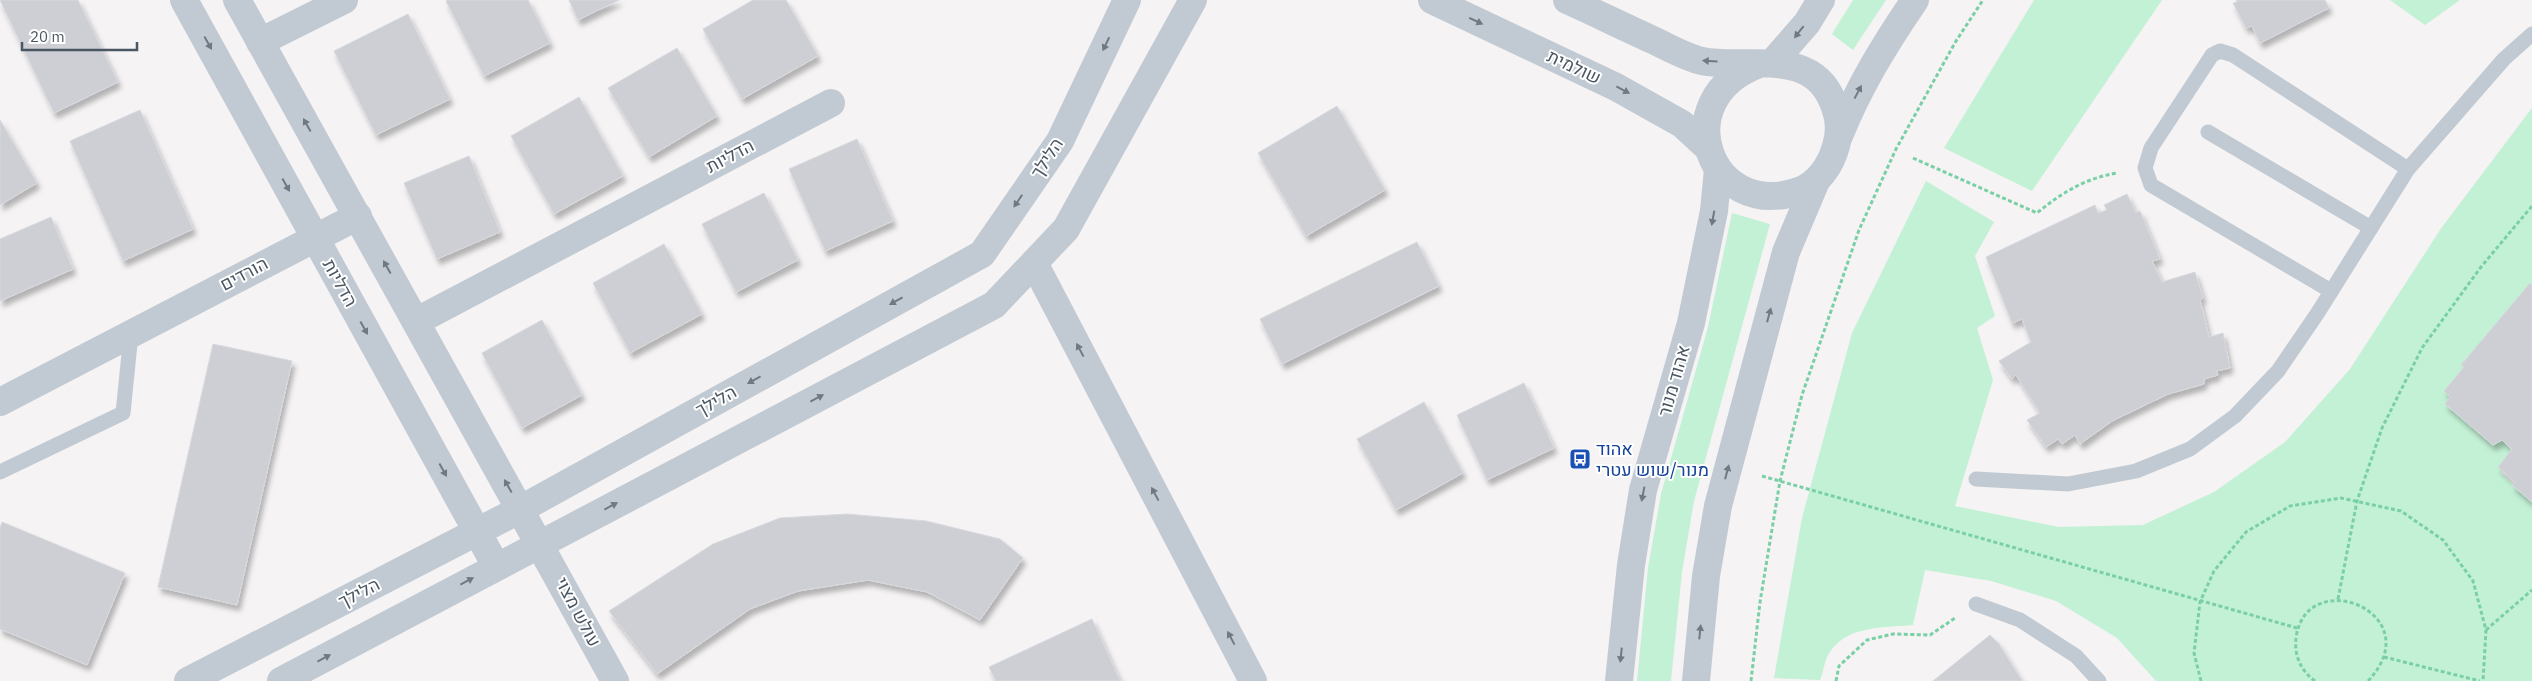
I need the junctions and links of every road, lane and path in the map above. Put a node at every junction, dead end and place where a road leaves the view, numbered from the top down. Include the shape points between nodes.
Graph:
1 (184, 0) edge
2 (237, 0) edge
3 (344, 0) edge
4 (1127, 0) edge
5 (1193, 0) edge
6 (1432, 0) edge
7 (1567, 0) edge
8 (1821, 0) edge
9 (1915, 0) edge
10 (1983, 0) edge
11 (2532, 34) edge
12 (260, 42) junction
13 (1766, 63) junction
14 (831, 102) dead end
15 (2208, 132) dead end
16 (1839, 137) junction
17 (1713, 158) junction
18 (1912, 158) dead end
19 (2145, 168) junction
20 (2408, 169) junction
21 (1816, 181) junction
22 (2532, 206) edge
23 (358, 216) junction
24 (2370, 228) junction
25 (314, 237) junction
26 (1034, 262) junction
27 (2332, 291) junction
28 (416, 322) junction
29 (130, 334) junction
30 (0, 402) edge
31 (1729, 466) junction
32 (0, 472) edge
33 (1976, 479) dead end
34 (1780, 481) junction
35 (2357, 501) junction
36 (521, 509) junction
37 (477, 532) junction
38 (540, 544) junction
39 (496, 566) junction
40 (2532, 590) edge
41 (2338, 599) junction
42 (2200, 602) junction
43 (1976, 604) joint
44 (2297, 628) junction
45 (2486, 630) junction
46 (2384, 657) junction
47 (188, 681) edge
48 (281, 681) edge
49 (615, 681) edge
50 (1254, 681) edge
51 (1620, 681) edge
52 (1696, 681) edge
53 (1751, 681) edge
54 (1836, 681) edge
55 (2100, 681) edge
56 (2201, 681) edge
57 (2315, 681) edge
58 (2368, 681) edge
59 (2481, 681) edge

1 -> 25 street, הדליות
2 - 12 street
3 - 12 street
4 -> 36 street, הלילך via 1060,141 982,254
5 - 26 street via 1066,229
6 -> 17 street, שולמית via 1616,87 1682,124
13 -> 7 street via 1702,60
8 -> 13 street via 1806,23
16 -> 9 street via 1870,69
10 - 34 path via 1956,41 1896,149 1859,230 1802,395
11 - 20 lane via 2504,59
23 -> 12 street
13 - 16 street via 1796,66 1817,79 1830,95 1838,117
13 - 17 street via 1740,70 1718,91 1706,124
14 - 28 street, הדליות
15 - 24 lane
16 - 21 street via 1833,159
17 - 21 street via 1730,182 1754,194 1777,197 1801,190
17 -> 51 street, אהוד מנור via 1714,211 1691,323 1643,490 1630,565
18 - 19 path via 2037,213 2063,192 2101,176
19 - 20 lane via 2151,148 2212,54 2220,51 2234,55
19 - 27 lane via 2151,185
20 - 24 lane
31 -> 21 street via 1786,252
22 - 35 path via 2481,267 2422,348 2382,428
23 - 25 street, הורדים
28 -> 23 street
24 - 27 lane
25 - 29 street, הורדים
25 -> 37 street, הדליות
38 -> 26 street via 994,306
50 -> 26 street
27 - 33 lane via 2278,371 2235,416 2190,449 2136,471 2068,484
36 -> 28 street
29 - 30 street, הורדים
29 - 32 lane via 123,413
31 - 34 path
52 -> 31 street via 1706,576 1718,506
34 - 42 path
34 - 53 path
35 - 41 path
35 - 42 path via 2341,498 2290,506 2246,532 2214,571
35 - 45 path via 2401,511 2443,540 2473,581
36 - 37 street, הלילך
36 - 38 street
37 - 39 street, הדליות
37 - 47 street, הלילך
38 - 39 street
38 - 49 street, עולש מצוי
48 -> 39 street
40 - 45 path
41 - 44 path via 2311,610
41 - 46 path via 2361,604 2372,612 2382,625 2386,640
42 - 44 path
42 - 56 path via 2194,653
43 - 54 path via 1930,635 1893,634 1867,640 1839,666
43 - 55 lane via 2020,620 2076,656
44 - 57 path via 2295,647 2299,663
45 - 59 path
46 - 58 path
46 - 59 path

